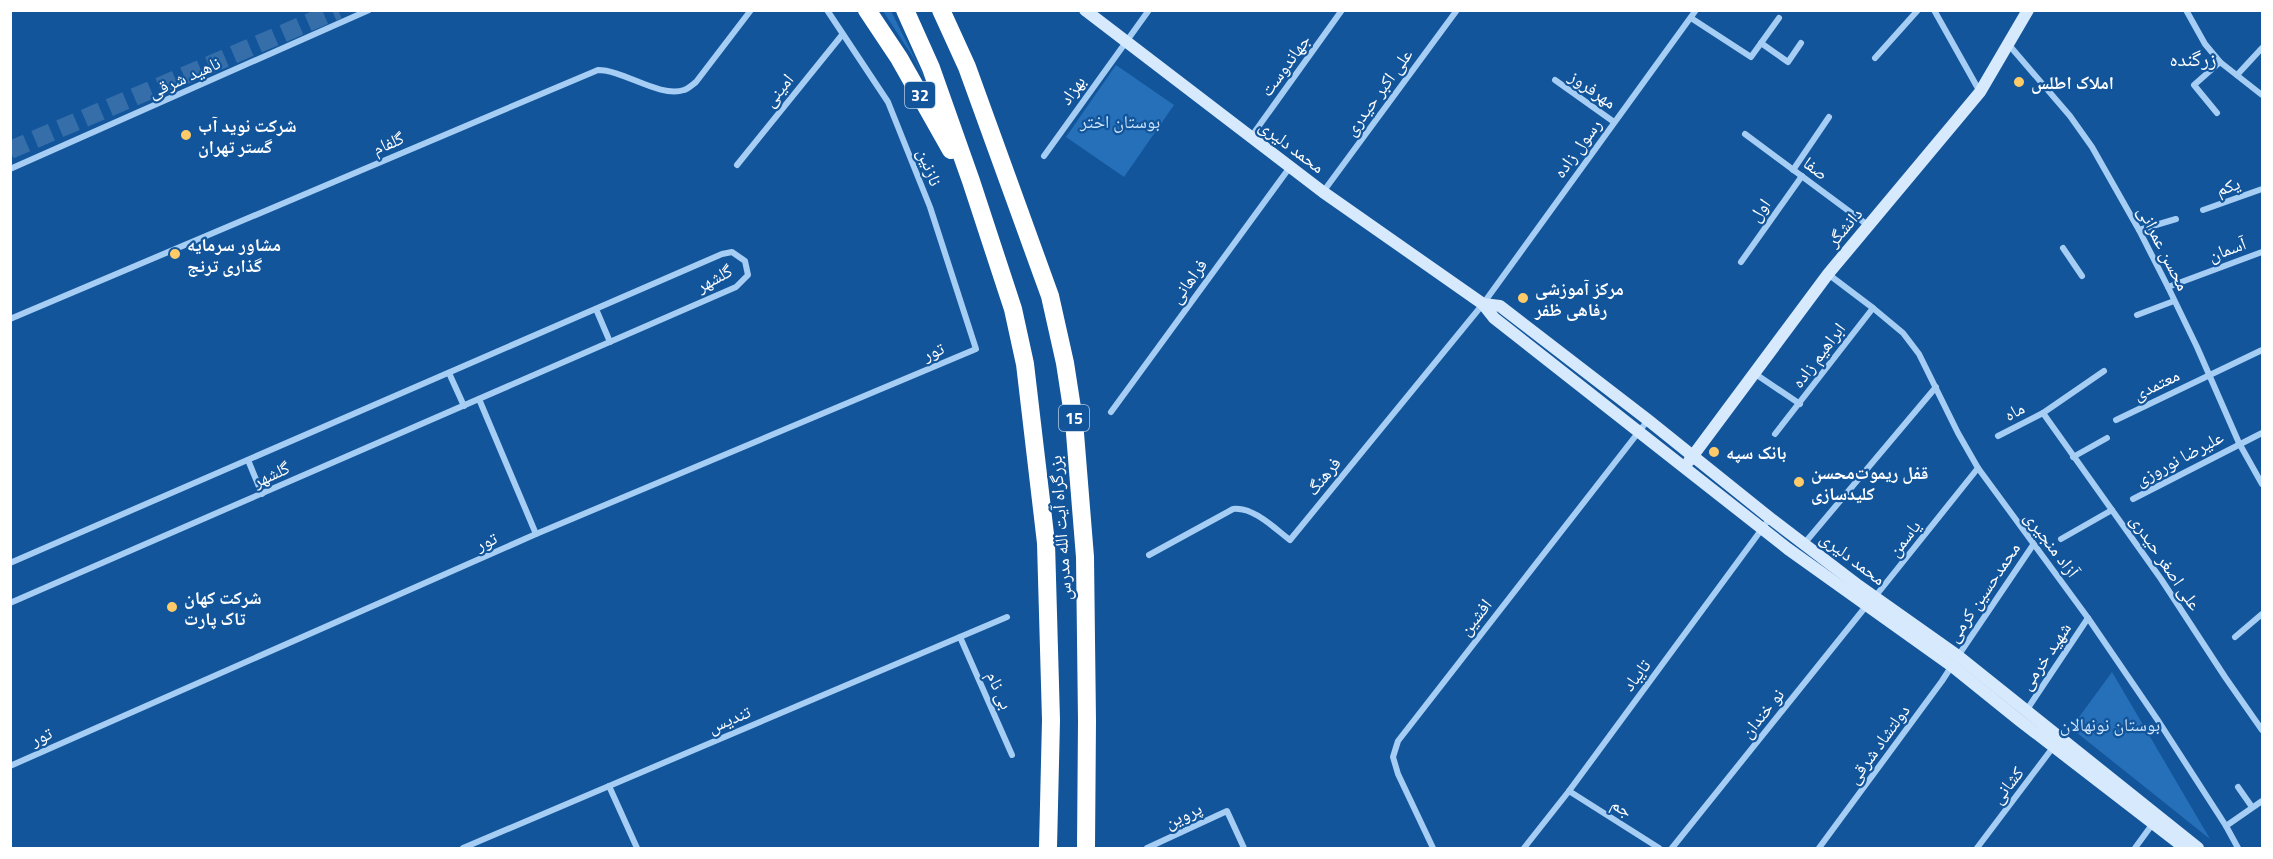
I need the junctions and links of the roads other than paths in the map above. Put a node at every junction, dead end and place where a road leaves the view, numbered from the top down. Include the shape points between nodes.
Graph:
1 (369, 10) edge
2 (751, 10) edge
3 (827, 10) edge
4 (867, 10) edge
5 (905, 10) edge
6 (941, 10) edge
7 (1085, 10) edge
8 (1149, 10) edge
9 (1342, 10) edge
10 (1457, 10) edge
11 (1696, 10) edge
12 (1918, 10) edge
13 (1934, 10) edge
14 (2028, 10) edge
15 (2186, 10) edge
16 (1691, 18) junction
17 (1779, 18) dead end
18 (842, 35) junction
19 (1125, 41) junction
20 (1761, 43) junction
21 (1801, 43) dead end
22 (2009, 45) junction
23 (2262, 48) edge
24 (1875, 58) dead end
25 (2220, 62) junction
26 (2237, 75) junction
27 (1555, 80) dead end
28 (1980, 92) junction
29 (2262, 94) edge
30 (2217, 113) dead end
31 (1829, 117) dead end
32 (1614, 122) junction
33 (1746, 134) dead end
34 (1251, 137) junction
35 (1044, 156) dead end
36 (737, 165) dead end
37 (1290, 167) junction
38 (10, 169) edge
39 (1793, 170) junction
40 (1802, 176) junction
41 (970, 181) junction
42 (2262, 189) edge
43 (1323, 192) junction
44 (2203, 210) dead end
45 (2176, 219) dead end
46 (1869, 226) junction
47 (2139, 230) junction
48 (2063, 248) dead end
49 (2262, 252) edge
50 (1741, 262) dead end
51 (1828, 274) junction
52 (2082, 276) dead end
53 (2168, 287) junction
54 (2175, 301) junction
55 (1483, 304) junction
56 (1873, 308) junction
57 (596, 309) junction
58 (2137, 315) dead end
59 (10, 319) edge
60 (609, 342) junction
61 (976, 349) joint
62 (2262, 350) edge
63 (2104, 370) dead end
64 (449, 373) junction
65 (1754, 373) junction
66 (2209, 376) junction
67 (1936, 387) junction
68 (479, 399) junction
69 (1800, 404) junction
70 (464, 406) junction
71 (1111, 412) dead end
72 (2043, 413) junction
73 (1648, 420) junction
74 (2116, 420) dead end
75 (1640, 431) junction
76 (2262, 433) edge
77 (1775, 434) dead end
78 (1998, 436) dead end
79 (2107, 438) dead end
80 (2239, 444) junction
81 (1693, 455) junction
82 (2073, 457) junction
83 (248, 460) junction
84 (1684, 466) junction
85 (1978, 468) junction
86 (2262, 484) edge
87 (262, 494) junction
88 (2133, 499) dead end
89 (2112, 510) junction
90 (1766, 524) junction
91 (536, 534) junction
92 (2061, 539) dead end
93 (1804, 543) junction
94 (2033, 545) junction
95 (1149, 555) dead end
96 (1797, 555) junction
97 (10, 563) edge
98 (1871, 601) junction
99 (10, 603) edge
100 (2262, 614) edge
101 (1007, 617) dead end
102 (2088, 618) junction
103 (960, 637) junction
104 (2235, 637) dead end
105 (1955, 661) junction
106 (2026, 711) junction
107 (2262, 729) edge
108 (2057, 743) junction
109 (1012, 755) dead end
110 (10, 766) edge
111 (609, 786) junction
112 (2238, 788) dead end
113 (1569, 791) junction
114 (2262, 801) edge
115 (2252, 807) junction
116 (2156, 821) junction
117 (2226, 826) junction
118 (463, 849) edge
119 (637, 849) edge
120 (1048, 849) edge
121 (1086, 849) edge
122 (1147, 849) edge
123 (1244, 849) edge
124 (1433, 849) edge
125 (1524, 849) edge
126 (1659, 849) edge
127 (1672, 849) edge
128 (1820, 849) edge
129 (1977, 849) edge
130 (2135, 849) edge
131 (2185, 849) edge
132 (2198, 849) edge
133 (2238, 849) edge

1 - 38 street, ناهید شرقی
2 - 59 street, گلفام via 696,82 685,90 660,89 610,70 597,70
3 - 18 street, نازنین
4 - 41 highway, 32
5 - 41 highway, بزرگراه آیت الله مدرس / 15 via 932,69
6 - 121 highway, بزرگراه آیت الله مدرس / 15 via 967,67 1050,296 1065,363 1085,550
7 - 19 main road, محمد دلیری
8 - 19 street, بهزاد
9 - 34 street, جهاندوست
10 - 43 street, علی اکبر حیدری
11 - 16 street, رسول زاده
12 - 24 street
13 - 28 street
14 - 22 main road, دانشگر
15 - 25 street
16 - 20 street via 1751,57
16 - 32 street, رسول زاده
17 - 20 street
18 - 36 street, امینی
18 - 61 street, نازنین via 888,102 930,207
19 - 34 main road, محمد دلیری
19 - 35 street, بهزاد
20 - 21 street via 1788,62
22 - 28 main road, دانشگر
22 - 47 street, محسن عمرانی via 2092,147
23 - 26 street
25 - 26 street
25 - 30 street via 2194,85
26 - 29 street
27 - 32 street, مهرفروز
28 - 46 main road, دانشگر
31 - 39 street
32 - 55 street, رسول زاده
33 - 39 street, صفا
34 - 37 main road, محمد دلیری
37 - 43 main road, محمد دلیری
37 - 71 street, فراهانی
39 - 40 street, صفا
40 - 46 street, صفا
40 - 50 street, اول
41 - 120 highway, بزرگراه آیت الله مدرس / 15 via 1013,309 1033,422 1046,543 1049,625
42 - 44 street, یکم
43 - 55 main road, محمد دلیری
45 - 47 street
46 - 51 main road, دانشگر
47 - 53 street, محسن عمرانی
48 - 52 street
49 - 53 street, آسمان
51 - 56 street, آزاد منجیری
51 - 65 main road, دانشگر
53 - 54 street, محسن عمرانی
54 - 58 street
54 - 66 street, محسن عمرانی
55 - 73 main road, محمد دلیری via 1500,306
55 - 75 main road, محمد دلیری via 1494,318
55 - 95 street, فرهنگ via 1290,540 1241,508
56 - 67 street, آزاد منجیری via 1903,333
56 - 69 street, ابراهیم زاده
57 - 60 street
57 - 60 street, گلشهر via 722,254 732,252 745,261 748,275 736,287
57 - 64 street, گلشهر
60 - 68 street, گلشهر
61 - 91 street, تور
62 - 66 street, معتمدی
63 - 72 street
64 - 70 street
64 - 83 street, گلشهر
65 - 69 street, ابراهیم زاده
65 - 81 main road, دانشگر
66 - 74 street, معتمدی
66 - 80 street, محسن عمرانی
67 - 85 street, آزاد منجیری
67 - 93 street
68 - 70 street, گلشهر
68 - 91 street
69 - 77 street
70 - 87 street, گلشهر
72 - 78 street, ماه
72 - 82 street, علی اصغر حیدری
73 - 75 street, افشین
73 - 81 main road, محمد دلیری
75 - 84 main road, محمد دلیری
75 - 124 street, افشین via 1398,741 1393,757 1398,774
76 - 80 street, علیرضا نوروزی
79 - 82 street
80 - 86 street, محسن عمرانی
80 - 88 street, علیرضا نوروزی
81 - 84 main road, دانشگر
81 - 90 main road, محمد دلیری
82 - 89 street, علی اصغر حیدری
83 - 87 street
83 - 97 street, گلشهر
84 - 90 main road, محمد دلیری
85 - 94 street, آزاد منجیری
85 - 98 street, یاسمن
87 - 99 street, گلشهر
89 - 92 street
89 - 107 street, علی اصغر حیدری
90 - 93 main road, محمد دلیری
90 - 96 main road, محمد دلیری
90 - 113 street, تایباد
91 - 110 street, تور
93 - 96 street
93 - 98 main road, محمد دلیری
94 - 102 street, آزاد منجیری
94 - 105 street, محمدحسین کرمی
96 - 98 main road, محمد دلیری
98 - 105 main road, محمد دلیری
98 - 127 street, نو خندان
100 - 104 street
101 - 103 street, تندیس
102 - 106 street, شهید خرمی
102 - 117 street, آزاد منجیری
103 - 109 street, بی نام
103 - 111 street, تندیس
105 - 106 main road, محمد دلیری
105 - 108 main road, محمد دلیری
105 - 128 street, دولتشاد شرقی
106 - 108 main road, محمد دلیری
108 - 116 main road, محمد دلیری
108 - 129 street, کشانی
111 - 118 street, تندیس
111 - 119 street
112 - 115 street
113 - 125 street, تایباد
113 - 126 street, جم
114 - 115 street
115 - 117 street
116 - 130 street
116 - 131 main road, محمد دلیری
116 - 132 main road, محمد دلیری
117 - 133 street, آزاد منجیری
122 - 123 street, پروین via 1227,811

